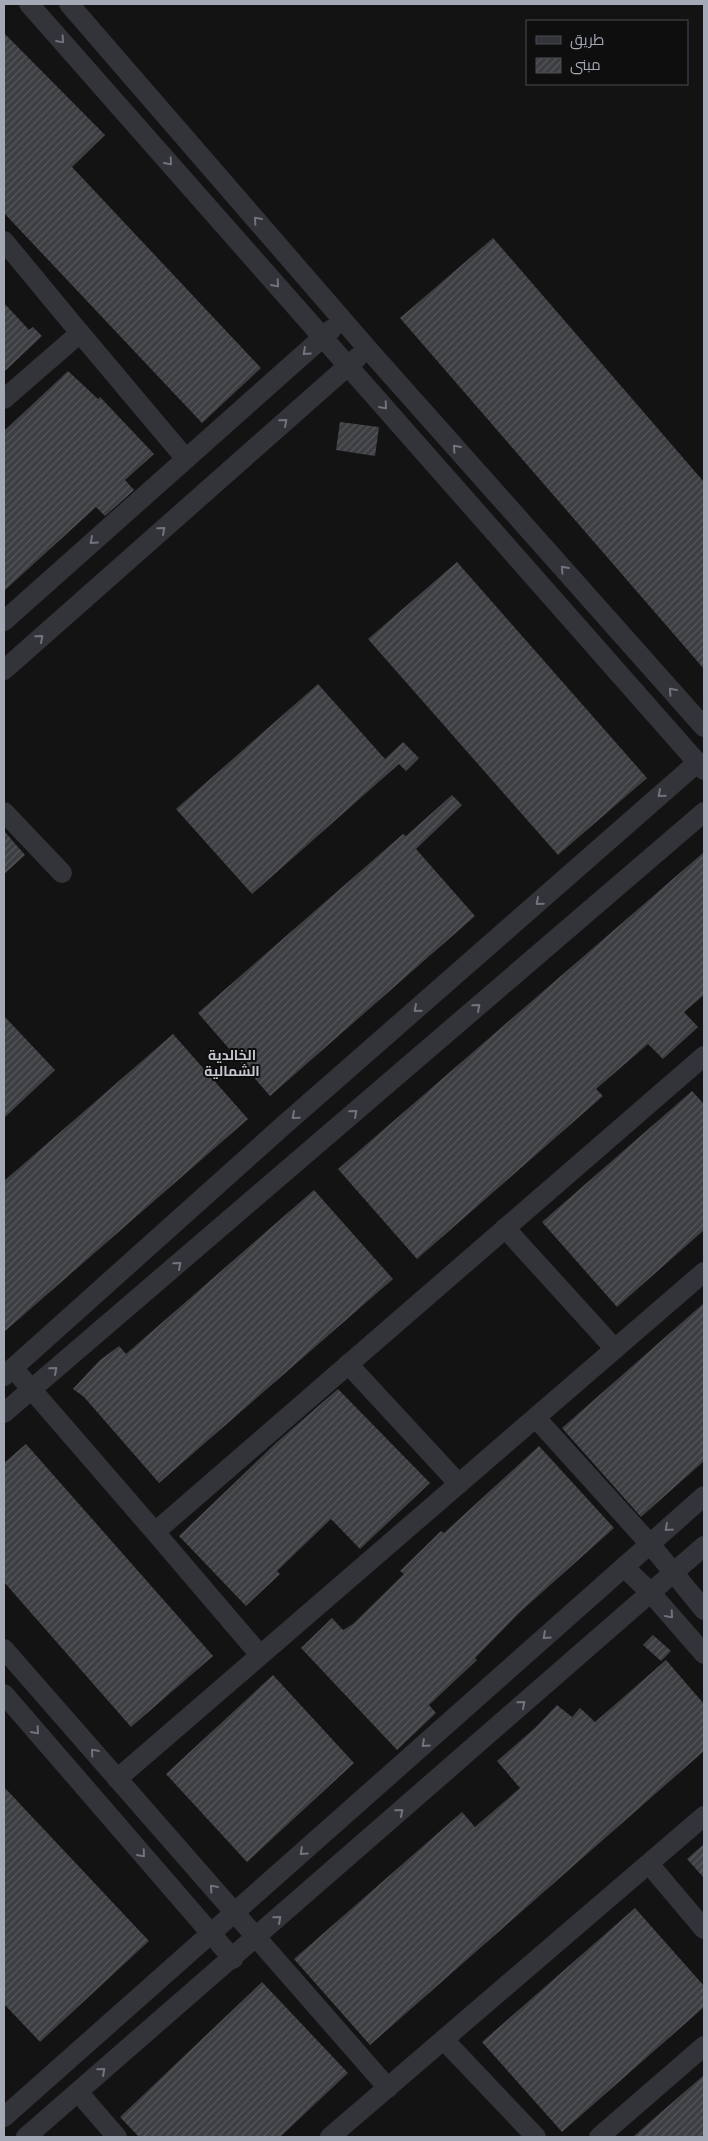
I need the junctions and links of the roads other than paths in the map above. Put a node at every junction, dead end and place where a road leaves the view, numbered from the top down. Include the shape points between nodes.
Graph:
1 (29, 4) edge
2 (69, 4) edge
3 (4, 241) edge
4 (343, 320) junction
5 (80, 332) junction
6 (323, 337) junction
7 (367, 348) junction
8 (348, 366) junction
9 (4, 399) edge
10 (186, 459) junction
11 (4, 621) edge
12 (4, 670) edge
13 (704, 727) edge
14 (701, 766) edge
15 (4, 812) edge
16 (704, 812) edge
17 (62, 873) dead end
18 (704, 1056) edge
19 (505, 1228) junction
20 (704, 1272) edge
21 (615, 1349) junction
22 (348, 1364) junction
23 (8, 1372) edge
24 (31, 1390) junction
25 (4, 1413) edge
26 (536, 1418) junction
27 (459, 1484) junction
28 (704, 1496) edge
29 (155, 1532) junction
30 (650, 1544) junction
31 (704, 1546) edge
32 (624, 1567) junction
33 (672, 1574) junction
34 (650, 1592) junction
35 (704, 1610) edge
36 (4, 1649) edge
37 (704, 1654) edge
38 (260, 1656) junction
39 (4, 1694) edge
40 (117, 1779) junction
41 (704, 1816) edge
42 (648, 1864) junction
43 (234, 1913) junction
44 (704, 1929) edge
45 (211, 1934) junction
46 (256, 1938) junction
47 (233, 1959) junction
48 (444, 2040) junction
49 (704, 2046) edge
50 (388, 2088) junction
51 (78, 2092) junction
52 (4, 2117) edge
53 (26, 2137) edge
54 (117, 2137) edge
55 (330, 2137) edge
56 (536, 2137) edge
57 (599, 2137) edge

1 -> 6 street
4 -> 2 street
3 - 5 street
4 - 6 street
4 - 7 street
5 - 9 street
5 - 10 street
6 - 8 street
6 -> 10 street
7 - 8 street
13 -> 7 street
12 -> 8 street
8 -> 14 street
10 -> 11 street
14 -> 23 street via 284,1125
15 - 17 street
24 -> 16 street
18 - 19 street
19 - 21 street
19 - 22 street
20 - 21 street
21 - 26 street
22 - 27 street
22 - 29 street
23 - 24 street
24 - 25 street
24 - 29 street
26 - 27 street
26 - 30 street
27 - 38 street
28 -> 30 street
29 - 38 street
30 - 32 street
30 - 33 street
31 - 33 street
32 - 34 street
32 -> 43 street
33 - 34 street
33 - 35 street
34 -> 37 street
46 -> 34 street
40 -> 36 street
38 - 40 street
39 -> 45 street
43 -> 40 street
41 - 42 street
42 - 44 street
42 - 48 street
43 - 45 street
43 - 46 street
45 - 47 street
45 - 52 street
46 - 47 street
46 - 50 street
51 -> 47 street
48 - 50 street
48 - 56 street
49 - 57 street
50 - 55 street
51 - 53 street
51 - 54 street

